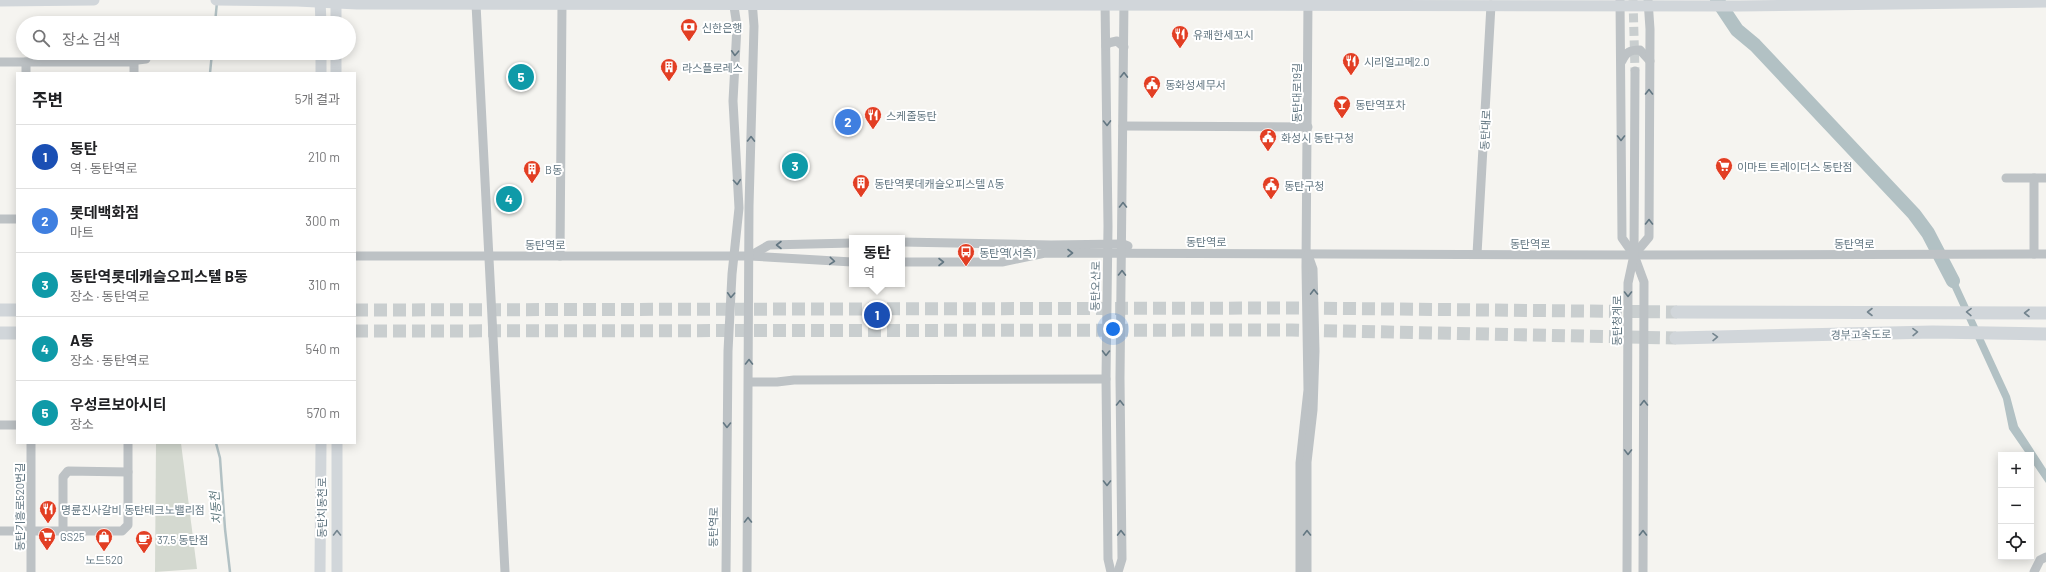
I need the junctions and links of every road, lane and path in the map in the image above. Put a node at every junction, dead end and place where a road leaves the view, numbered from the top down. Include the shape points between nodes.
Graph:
1 (94, 0) edge
2 (216, 0) edge
3 (252, 0) edge
4 (0, 1) edge
5 (320, 1) edge
6 (336, 1) edge
7 (733, 2) edge
8 (753, 2) edge
9 (790, 2) edge
10 (1105, 2) edge
11 (1124, 2) edge
12 (1308, 2) edge
13 (1347, 2) edge
14 (2046, 2) edge
15 (1620, 3) edge
16 (1648, 3) edge
17 (476, 4) junction
18 (562, 4) junction
19 (1491, 5) junction
20 (321, 16) edge
21 (336, 16) edge
22 (1106, 46) junction
23 (1124, 47) junction
24 (146, 60) dead end
25 (321, 60) edge
26 (336, 60) edge
27 (1650, 61) junction
28 (0, 62) edge
29 (26, 62) junction
30 (134, 62) junction
31 (1621, 63) junction
32 (1635, 71) tunnel mouth
33 (26, 72) edge
34 (134, 72) edge
35 (321, 72) edge
36 (336, 72) edge
37 (1123, 126) junction
38 (1308, 127) junction
39 (2006, 178) dead end
40 (2034, 178) junction
41 (2046, 178) edge
42 (749, 206) junction
43 (739, 208) junction
44 (0, 219) edge
45 (16, 219) edge
46 (905, 242) edge
47 (849, 243) edge
48 (812, 245) junction
49 (1108, 248) junction
50 (1123, 248) junction
51 (1307, 253) junction
52 (1478, 254) junction
53 (2034, 254) junction
54 (2046, 254) edge
55 (1634, 255) junction
56 (356, 256) edge
57 (489, 256) junction
58 (560, 256) junction
59 (734, 256) junction
60 (750, 256) junction
61 (812, 259) junction
62 (849, 262) edge
63 (905, 262) edge
64 (0, 310) edge
65 (16, 310) edge
66 (1677, 312) tunnel mouth
67 (2046, 313) edge
68 (0, 333) edge
69 (16, 333) edge
70 (2046, 334) edge
71 (1676, 338) tunnel mouth
72 (1106, 379) junction
73 (749, 382) junction
74 (0, 425) edge
75 (16, 425) edge
76 (31, 444) edge
77 (128, 444) edge
78 (321, 444) edge
79 (337, 444) edge
80 (128, 472) junction
81 (0, 531) edge
82 (31, 531) junction
83 (63, 531) junction
84 (2046, 557) edge
85 (30, 572) edge
86 (320, 572) edge
87 (337, 572) edge
88 (505, 572) edge
89 (726, 572) edge
90 (747, 572) edge
91 (1112, 572) edge
92 (1118, 572) edge
93 (1300, 572) edge
94 (1307, 572) edge
95 (1628, 572) edge
96 (1643, 572) edge
97 (2034, 572) edge

1 - 4 main road
2 - 3 main road
3 - 5 main road
5 - 6 main road
5 - 20 main road
6 - 17 main road
6 - 21 main road
7 - 8 main road
7 - 18 main road
7 -> 43 street, 동탄역로 via 737,26 733,101
8 - 9 main road
42 -> 8 street
9 - 10 main road
10 - 11 main road
10 - 22 street, 동탄오산로
11 - 12 main road
11 - 23 street
12 - 13 main road
12 - 38 street, 동탄대로19길
13 - 19 main road
14 - 16 main road via 1740,6
15 - 16 main road
15 - 19 main road
15 - 31 street
16 - 27 street
17 - 18 main road
17 - 57 street
18 - 58 street
19 - 52 street, 동탄대로
22 - 23 street via 1117,41
22 -> 49 street, 동탄오산로
37 -> 23 street
24 - 30 street
25 - 35 main road
26 - 36 main road
27 - 31 street via 1640,50 1631,50 1625,53
55 -> 27 street via 1649,237
28 - 29 street
29 - 30 street
29 - 33 street
30 - 34 street
31 -> 55 street via 1622,238
32 - 55 street, 동탄청계로
37 - 38 street
50 -> 37 street
38 - 51 street, 동탄대로19길
39 - 40 street
40 - 41 street
40 - 53 street
42 - 43 street
42 - 60 street
43 - 59 street, 동탄역로
44 - 45 street
46 - 49 street, 동탄역로
47 - 48 street
48 -> 60 street via 769,245
48 - 61 street
49 - 50 street, 동탄역로
63 -> 49 street, 동탄역로 via 1002,262 1045,253
49 -> 72 street, 동탄오산로
50 - 51 street, 동탄역로 via 1142,252
92 -> 50 street via 1122,559 1120,378
51 - 52 street, 동탄역로
51 - 93 street, 동탄대로19길 via 1308,390 1300,463
94 -> 51 street via 1307,462 1316,351 1314,269
52 - 55 street, 동탄역로
53 - 54 street
53 - 55 street, 동탄역로
55 -> 95 street, 동탄청계로 via 1628,283
96 -> 55 street via 1644,282
56 - 57 street, 동탄역로
57 - 58 street, 동탄역로
57 - 88 street
58 - 59 street, 동탄역로
59 - 60 street, 동탄역로
59 -> 89 street, 동탄역로 via 728,351
60 - 61 street, 동탄역로
73 -> 60 street
61 -> 62 street, 동탄역로
64 - 65 highway
67 -> 66 highway, 경부고속도로
68 - 69 highway
71 -> 70 highway, 경부고속도로 via 1933,332
72 - 73 street
72 -> 91 street, 동탄오산로 via 1108,559
90 -> 73 street
74 - 75 street
76 - 82 street, 동탄기흥로520번길
77 - 80 street
78 - 86 main road, 동탄치동천로
87 -> 79 main road, 동탄치동천로
80 - 83 street via 128,525 122,531
80 - 83 street via 68,471 63,477
81 - 82 street
82 - 83 street
82 - 85 street, 동탄기흥로520번길
84 - 97 street via 2040,560

